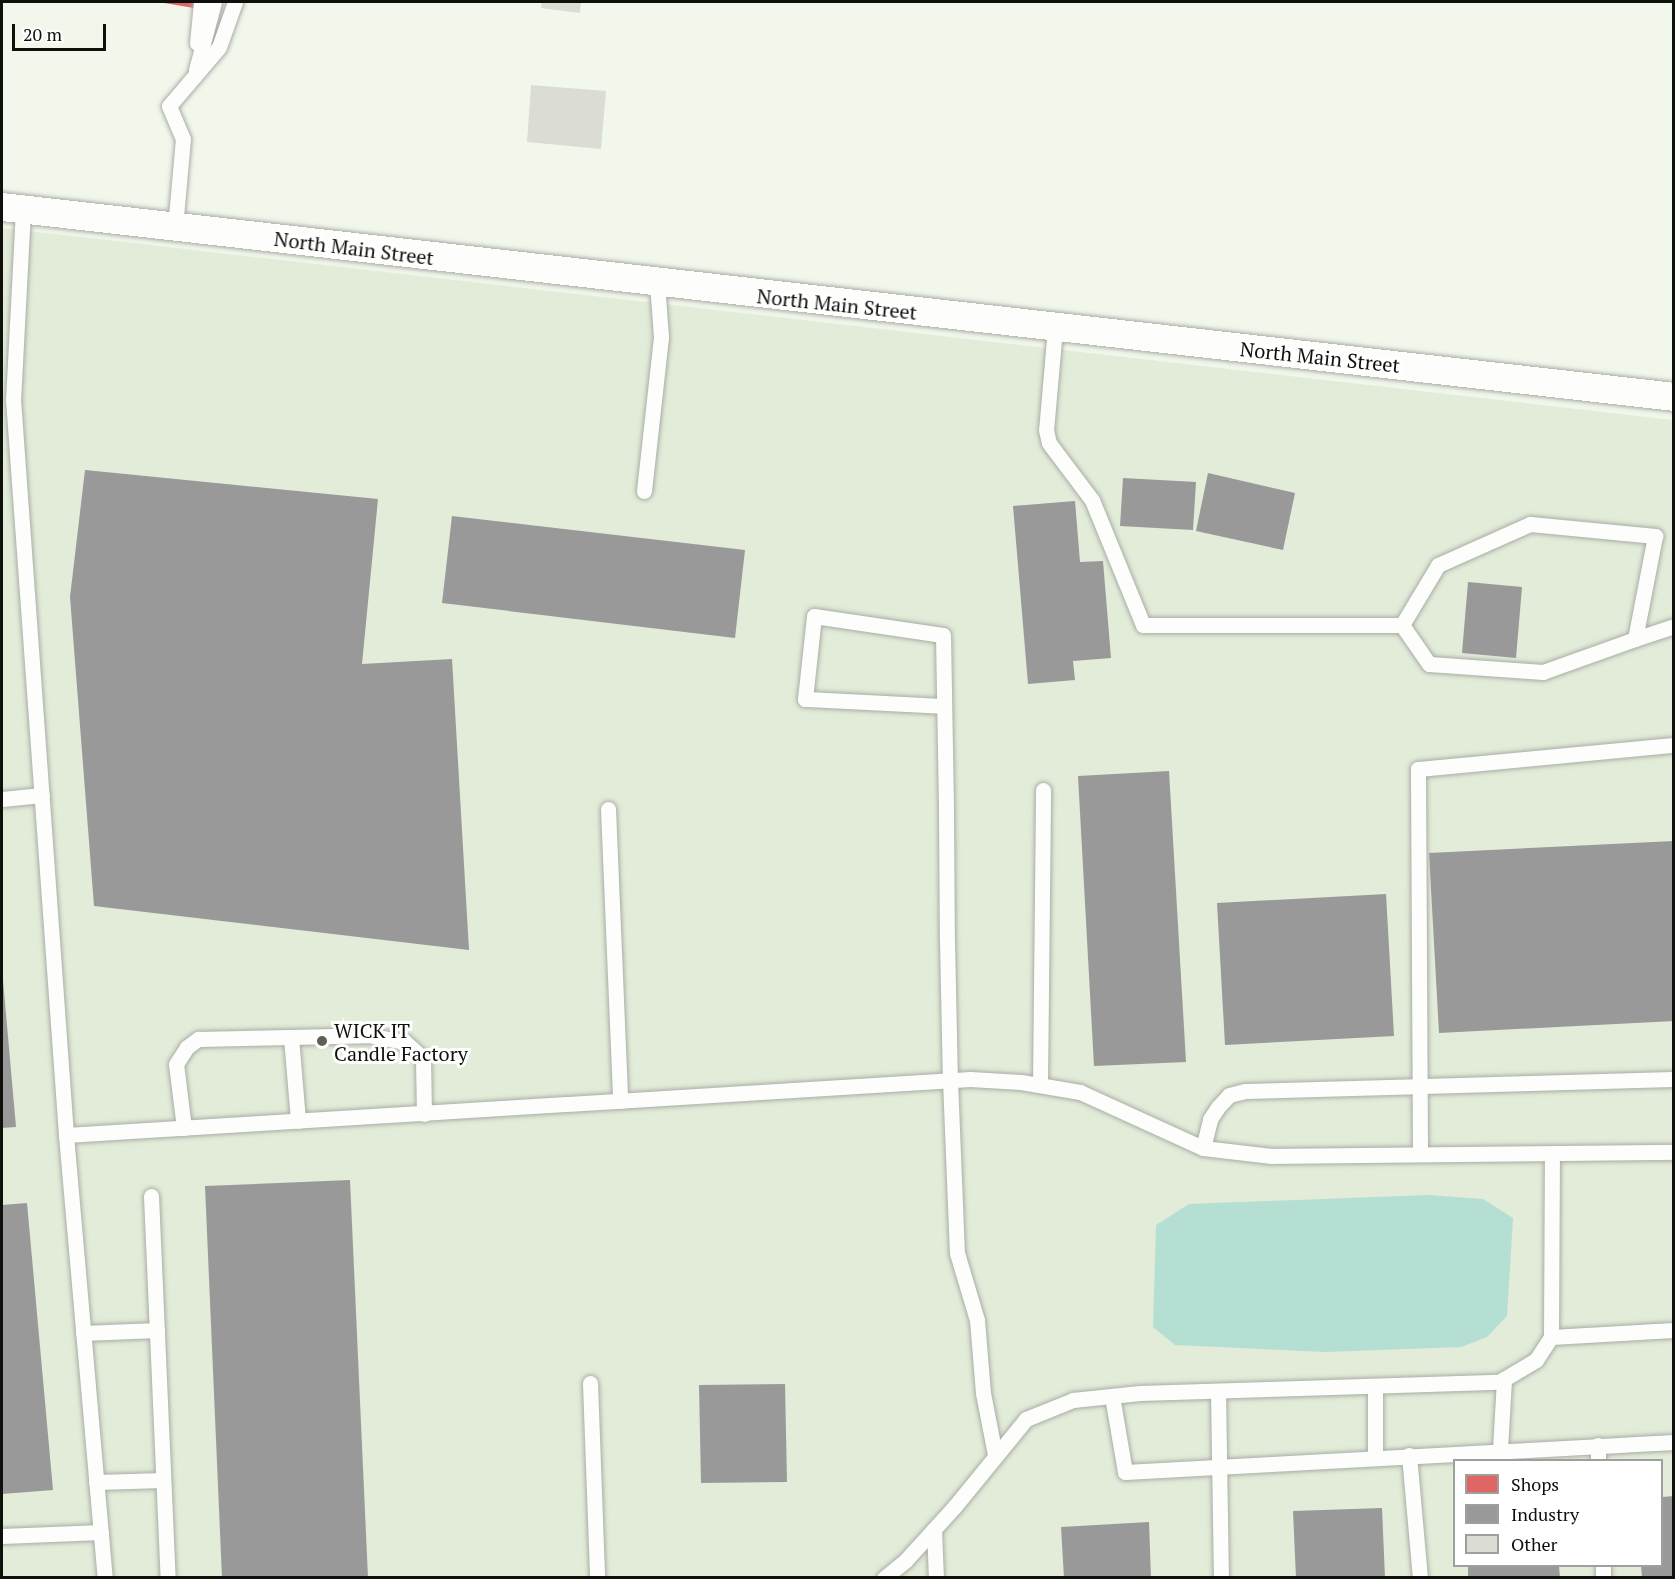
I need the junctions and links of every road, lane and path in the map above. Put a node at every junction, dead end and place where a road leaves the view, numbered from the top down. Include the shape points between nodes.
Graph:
1 (201, 2) edge
2 (214, 2) edge
3 (235, 2) edge
4 (194, 76) junction
5 (12, 209) edge
6 (175, 228) junction
7 (657, 284) junction
8 (1055, 328) junction
9 (1674, 397) edge
10 (7, 400) edge
11 (644, 491) dead end
12 (1402, 625) junction
13 (1674, 626) edge
14 (1635, 639) junction
15 (944, 706) junction
16 (1674, 744) edge
17 (1043, 790) dead end
18 (42, 795) junction
19 (2, 799) edge
20 (608, 809) dead end
21 (291, 1037) junction
22 (1674, 1079) edge
23 (950, 1080) junction
24 (1040, 1085) junction
25 (1418, 1086) junction
26 (620, 1101) junction
27 (424, 1114) junction
28 (298, 1121) junction
29 (184, 1128) junction
30 (66, 1135) junction
31 (1203, 1148) junction
32 (1674, 1152) edge
33 (1552, 1153) junction
34 (1420, 1154) junction
35 (151, 1196) dead end
36 (156, 1330) junction
37 (1674, 1330) edge
38 (83, 1333) junction
39 (1551, 1337) junction
40 (1504, 1379) junction
41 (590, 1383) dead end
42 (1375, 1386) junction
43 (1218, 1391) junction
44 (1112, 1396) junction
45 (1674, 1442) edge
46 (1500, 1449) junction
47 (1598, 1453) edge
48 (995, 1455) junction
49 (1409, 1455) junction
50 (1375, 1457) junction
51 (1218, 1467) junction
52 (163, 1480) junction
53 (96, 1482) junction
54 (934, 1529) junction
55 (101, 1532) junction
56 (2, 1536) edge
57 (105, 1578) edge
58 (168, 1578) edge
59 (597, 1578) edge
60 (884, 1578) edge
61 (936, 1578) edge
62 (1221, 1578) edge
63 (1420, 1578) edge

1 - 4 lane
2 - 4 lane
3 - 4 lane via 219,47
4 - 6 lane via 169,106 183,139
5 - 6 street, North Main Street
5 - 10 lane
6 - 7 street, North Main Street
7 - 8 street, North Main Street
7 - 11 lane via 661,337
8 - 9 street, North Main Street
8 - 12 lane via 1046,430 1049,443 1092,500 1143,625
10 - 18 lane
12 - 14 lane via 1429,664 1543,672
12 - 14 lane via 1438,565 1530,524 1655,536
13 - 14 lane
15 - 15 lane via 943,635 814,616 805,699
15 - 23 lane
16 - 25 lane via 1418,769
17 - 24 lane
18 - 19 lane
18 - 30 lane
20 - 26 lane
21 - 27 lane via 368,1035 405,1042 423,1058
21 - 28 lane
21 - 29 lane via 198,1039 187,1047 176,1064
22 - 25 lane
23 - 24 lane
23 - 26 lane
23 - 48 lane via 957,1253 977,1320 983,1393
24 - 31 lane via 1080,1092
25 - 31 lane via 1245,1091 1229,1095 1210,1119
25 - 34 lane
26 - 27 lane
27 - 28 lane
28 - 29 lane
29 - 30 lane
30 - 38 lane
31 - 34 lane via 1272,1156
32 - 33 lane
33 - 34 lane
33 - 39 lane
35 - 36 lane
36 - 38 lane
36 - 52 lane
37 - 39 lane
38 - 53 lane
39 - 40 lane via 1536,1360
40 - 42 lane
40 - 46 lane
41 - 59 lane
42 - 43 lane
42 - 50 lane
43 - 44 lane
43 - 51 lane
44 - 48 lane via 1073,1400 1026,1419
44 - 51 lane via 1125,1472
45 - 47 lane
46 - 47 lane
46 - 49 lane
48 - 54 lane
49 - 50 lane
49 - 63 lane
50 - 51 lane
51 - 62 lane
52 - 53 lane
52 - 58 lane
53 - 55 lane
54 - 60 lane
54 - 61 lane
55 - 56 lane
55 - 57 lane

